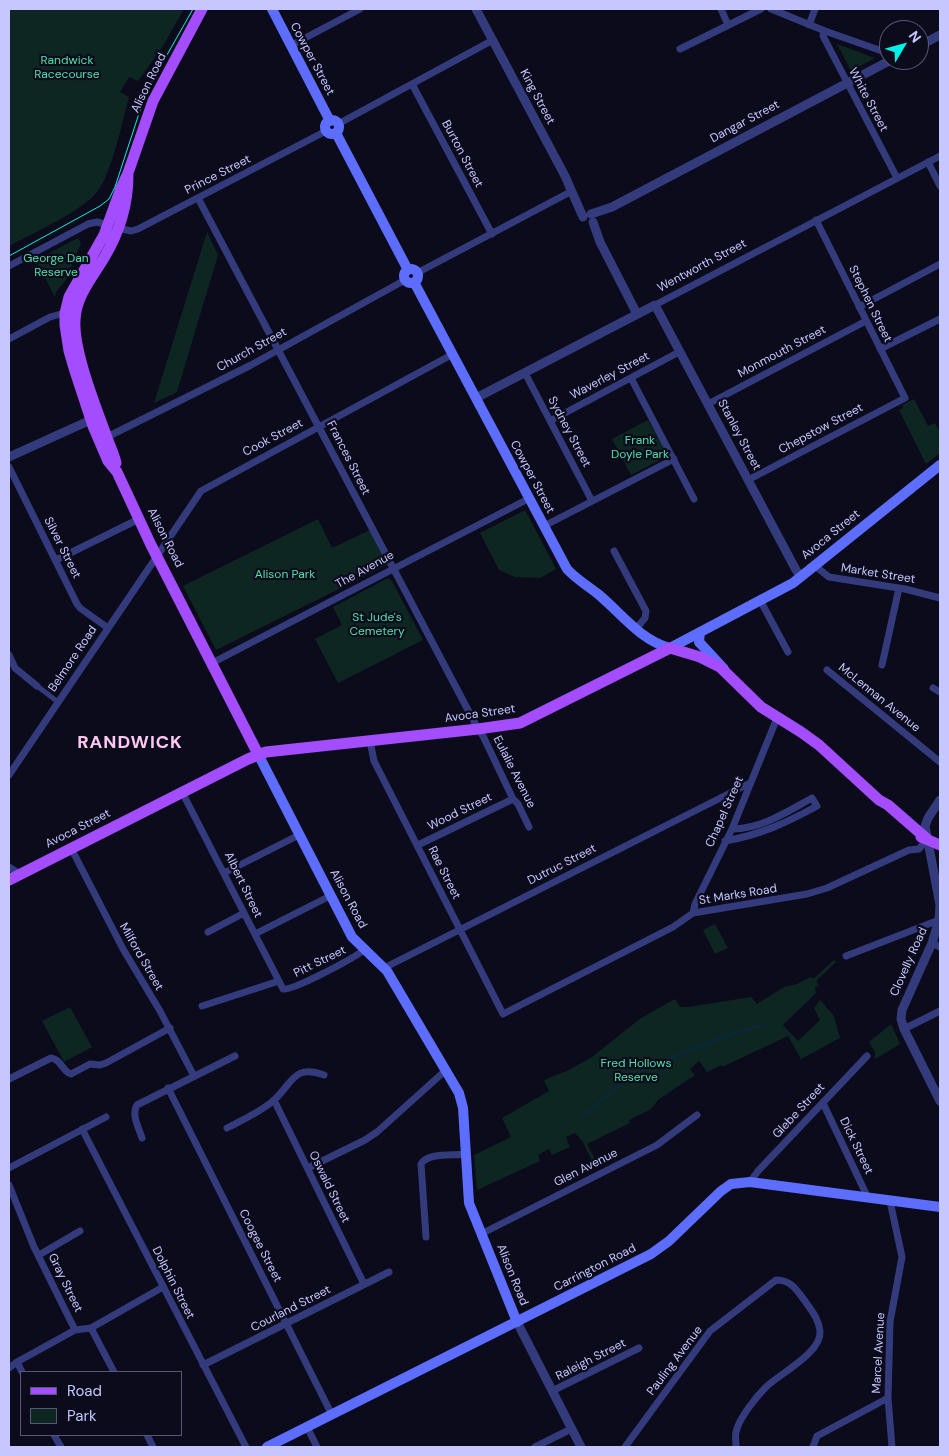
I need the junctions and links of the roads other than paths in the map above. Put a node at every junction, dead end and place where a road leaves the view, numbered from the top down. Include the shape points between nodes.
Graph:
1 (202, 9) edge
2 (272, 9) edge
3 (360, 9) edge
4 (476, 9) edge
5 (721, 9) edge
6 (761, 9) edge
7 (771, 9) edge
8 (815, 9) edge
9 (809, 25) junction
10 (728, 26) junction
11 (825, 31) junction
12 (493, 40) junction
13 (290, 46) junction
14 (680, 50) dead end
15 (879, 50) edge
16 (879, 66) edge
17 (412, 84) junction
18 (847, 84) junction
19 (333, 127) junction
20 (940, 156) edge
21 (928, 162) junction
22 (897, 178) junction
23 (940, 186) edge
24 (574, 194) junction
25 (198, 198) junction
26 (589, 219) junction
27 (816, 220) junction
28 (113, 227) junction
29 (492, 234) junction
30 (940, 264) edge
31 (9, 266) edge
32 (411, 276) junction
33 (655, 305) junction
34 (859, 307) junction
35 (70, 312) junction
36 (637, 314) junction
37 (940, 319) edge
38 (866, 321) junction
39 (9, 339) edge
40 (277, 349) junction
41 (880, 349) junction
42 (679, 352) junction
43 (453, 354) junction
44 (525, 373) junction
45 (631, 378) junction
46 (476, 398) junction
47 (904, 398) joint
48 (708, 404) junction
49 (96, 418) junction
50 (550, 420) junction
51 (319, 426) junction
52 (107, 438) junction
53 (9, 457) edge
54 (674, 459) junction
55 (940, 465) edge
56 (9, 467) edge
57 (117, 472) junction
58 (748, 480) junction
59 (530, 498) junction
60 (694, 499) dead end
61 (592, 501) junction
62 (139, 519) junction
63 (544, 526) junction
64 (614, 551) dead end
65 (156, 556) junction
66 (56, 560) junction
67 (815, 566) junction
68 (393, 569) junction
69 (801, 577) junction
70 (899, 588) junction
71 (940, 598) edge
72 (760, 600) junction
73 (108, 628) junction
74 (636, 629) junction
75 (700, 632) junction
76 (648, 638) junction
77 (670, 648) junction
78 (788, 652) dead end
79 (9, 654) edge
80 (646, 661) junction
81 (212, 663) junction
82 (882, 665) dead end
83 (827, 670) dead end
84 (728, 674) junction
85 (37, 686) joint
86 (932, 688) dead end
87 (940, 692) edge
88 (58, 702) junction
89 (777, 718) junction
90 (478, 729) junction
91 (370, 741) junction
92 (258, 754) junction
93 (940, 762) edge
94 (9, 775) edge
95 (750, 783) junction
96 (182, 792) junction
97 (513, 799) junction
98 (940, 800) edge
99 (529, 827) dead end
100 (732, 829) junction
101 (299, 835) junction
102 (927, 839) junction
103 (725, 841) junction
104 (418, 845) junction
105 (940, 846) edge
106 (71, 848) junction
107 (9, 867) edge
108 (224, 873) junction
109 (20, 874) junction
110 (9, 880) edge
111 (330, 896) junction
112 (244, 913) junction
113 (693, 914) junction
114 (939, 920) edge
115 (460, 930) junction
116 (208, 932) dead end
117 (254, 934) junction
118 (936, 945) edge
119 (365, 950) junction
120 (846, 956) dead end
121 (384, 968) junction
122 (278, 981) junction
123 (283, 989) joint
124 (202, 1006) dead end
125 (940, 1011) edge
126 (503, 1014) joint
127 (170, 1028) junction
128 (904, 1029) junction
129 (235, 1056) dead end
130 (867, 1056) dead end
131 (446, 1070) junction
132 (324, 1075) dead end
133 (194, 1076) junction
134 (9, 1079) edge
135 (168, 1088) junction
136 (274, 1100) junction
137 (940, 1101) edge
138 (822, 1103) junction
139 (697, 1115) dead end
140 (106, 1117) dead end
141 (227, 1128) dead end
142 (82, 1129) junction
143 (142, 1138) dead end
144 (466, 1154) junction
145 (9, 1168) edge
146 (308, 1168) junction
147 (750, 1182) junction
148 (9, 1185) edge
149 (868, 1198) junction
150 (890, 1201) junction
151 (940, 1208) edge
152 (80, 1231) dead end
153 (481, 1234) junction
154 (426, 1237) dead end
155 (39, 1255) junction
156 (389, 1272) dead end
157 (364, 1284) junction
158 (163, 1287) junction
159 (516, 1322) junction
160 (287, 1324) junction
161 (91, 1328) junction
162 (75, 1330) junction
163 (639, 1348) dead end
164 (16, 1362) junction
165 (203, 1365) junction
166 (9, 1368) edge
167 (21, 1371) edge
168 (113, 1371) edge
169 (552, 1391) junction
170 (888, 1398) junction
171 (332, 1415) junction
172 (306, 1427) junction
173 (571, 1429) junction
174 (246, 1447) edge
175 (267, 1447) edge
176 (317, 1447) edge
177 (535, 1447) edge
178 (581, 1447) edge
179 (625, 1447) edge
180 (736, 1447) edge
181 (814, 1447) edge
182 (892, 1447) edge

1 - 28 main road, Alison Road via 153,101 120,188
2 - 13 main road, Cowper Street
3 - 13 street
4 - 12 street, King Street
5 - 10 street
6 - 10 street
7 - 9 street
8 - 9 street
9 - 11 street
10 - 14 street
11 - 15 street
11 - 18 street, White Street via 823,36
12 - 17 street, Prince Street
12 - 24 street, King Street
13 - 19 main road, Cowper Street
16 - 18 street, Dangar Street
17 - 19 street, Prince Street
17 - 29 street, Burton Street
18 - 22 street, White Street
18 - 26 street, Dangar Street
19 - 25 street, Prince Street
19 - 32 main road, Cowper Street
20 - 21 street, Wentworth Street
21 - 22 street, Wentworth Street
21 - 23 street
22 - 27 street, Wentworth Street
24 - 26 street, King Street
24 - 29 street, Church Street
25 - 28 street, Prince Street via 136,230
25 - 40 street, Frances Street
26 - 36 street, King Street
27 - 33 street, Wentworth Street
27 - 34 street, Stephen Street
28 - 31 street, Prince Street via 97,222 88,224
28 - 35 main road, Alison Road via 103,237 75,284 69,297
29 - 32 street, Church Street
30 - 34 street
32 - 40 street, Church Street
32 - 43 main road, Cowper Street
33 - 36 street, Wentworth Street
33 - 42 street, Stanley Street
34 - 38 street, Stephen Street
35 - 39 street via 50,317
35 - 49 main road, Alison Road via 66,336 69,351
36 - 44 street, Wentworth Street
37 - 41 street
38 - 41 street, Stephen Street
38 - 48 street, Monmouth Street
40 - 51 street, Frances Street
40 - 52 street, Church Street
41 - 47 street, Stephen Street
42 - 45 street, Waverley Street
42 - 48 street, Stanley Street
43 - 46 main road, Cowper Street
43 - 51 street, Cook Street
44 - 46 street, Wentworth Street
44 - 50 street, Sydney Street
45 - 50 street, Waverley Street
45 - 54 street
46 - 59 main road, Cowper Street
47 - 58 street, Chepstow Street
48 - 58 street, Stanley Street
49 - 52 main road, Alison Road
49 - 53 street
49 - 57 main road, Alison Road via 108,461
50 - 61 street, Sydney Street
51 - 65 street, Cook Street via 204,488
51 - 68 street, Frances Street
52 - 57 main road, Alison Road via 115,456
54 - 60 street
54 - 61 street
55 - 67 main road, Avoca Street
56 - 66 street, Silver Street
57 - 62 main road, Alison Road
58 - 69 street, Stanley Street
59 - 63 main road, Cowper Street
59 - 68 street, The Avenue
61 - 63 street
62 - 65 main road, Alison Road
62 - 66 street
63 - 74 main road, Cowper Street via 567,569
64 - 74 street via 646,611 645,618
65 - 73 street, Belmore Road
65 - 81 main road, Alison Road
66 - 73 street, Silver Street via 80,608
67 - 69 main road, Avoca Street
67 - 70 street, Market Street via 829,577
68 - 81 street, The Avenue
68 - 90 street, Frances Street
69 - 72 main road, Avoca Street
70 - 71 street, Market Street
70 - 82 street
72 - 75 main road, Avoca Street
72 - 78 street
73 - 88 street, Belmore Road
74 - 76 main road, Cowper Street
75 - 77 main road, Avoca Street
75 - 84 main road via 699,642
76 - 77 main road, Cowper Street via 657,645
76 - 80 main road
77 - 80 main road, Avoca Street
77 - 84 main road via 708,660
79 - 85 street via 16,668
80 - 90 main road, Avoca Street via 524,722
81 - 92 main road, Alison Road
83 - 93 street, McLennan Avenue
84 - 89 main road via 761,707
85 - 88 street
86 - 87 street
88 - 94 street, Belmore Road
89 - 95 street, Chapel Street
89 - 102 main road via 819,745
90 - 91 main road, Avoca Street
90 - 97 street, Eulalie Avenue
91 - 92 main road, Avoca Street
91 - 104 street, Rae Street via 374,761
92 - 96 main road, Avoca Street
92 - 101 main road, Alison Road
95 - 100 street, Chapel Street
95 - 115 street, Dutruc Street
96 - 106 main road, Avoca Street
96 - 108 street, Albert Street
97 - 99 street, Eulalie Avenue
97 - 104 street, Wood Street
98 - 102 street, Clovelly Road via 926,824
100 - 103 street, Chapel Street
100 - 103 street via 760,824 812,798 817,806 776,828
101 - 108 street
101 - 111 main road, Alison Road
102 - 105 main road
102 - 113 street, St Marks Road via 919,849 909,850 827,888
102 - 114 street, Clovelly Road via 940,905
103 - 113 street, Chapel Street
104 - 115 street, Rae Street
106 - 109 main road, Avoca Street
106 - 127 street, Milford Street via 123,949
107 - 109 street
108 - 112 street, Albert Street
109 - 110 main road, Avoca Street
111 - 117 street
111 - 119 main road, Alison Road via 352,937
112 - 116 street
112 - 117 street, Albert Street
113 - 126 street, St Marks Road
114 - 118 street, Clovelly Road
114 - 120 street
115 - 121 street, Dutruc Street
115 - 126 street, Rae Street
117 - 122 street, Albert Street
118 - 128 street, Clovelly Road via 902,1010
119 - 121 main road, Alison Road
119 - 123 street, Pitt Street via 288,990
121 - 131 main road, Alison Road
122 - 123 street, Albert Street
122 - 124 street, Pitt Street
125 - 128 street
127 - 133 street, Milford Street
127 - 134 street via 106,1063 90,1064 71,1074 56,1059 50,1058
128 - 137 street, Clovelly Road
129 - 133 street
130 - 138 street, Glebe Street
131 - 144 main road, Alison Road via 461,1101
131 - 146 street via 377,1132
132 - 136 street via 310,1070 302,1072 284,1086
133 - 135 street
135 - 143 street via 140,1102 135,1108
135 - 160 street, Coogee Street
136 - 141 street
136 - 146 street, Oswald Street
138 - 147 street, Glebe Street
138 - 149 street, Dick Street
139 - 153 street, Glen Avenue via 657,1145
140 - 142 street
142 - 145 street
142 - 158 street, Dolphin Street
144 - 153 main road, Alison Road via 468,1198
144 - 154 street via 431,1157 421,1164
146 - 157 street, Oswald Street
147 - 149 main road, Carrington Road
147 - 159 main road, Carrington Road via 726,1188 656,1251
148 - 155 street, Gray Street
149 - 150 main road, Carrington Road
150 - 151 main road, Carrington Road
150 - 170 street, Marcel Avenue via 902,1257 890,1322
152 - 155 street
153 - 159 main road, Alison Road
155 - 162 street, Gray Street
156 - 157 street, Courland Street
157 - 160 street, Courland Street
158 - 161 street
158 - 165 street, Dolphin Street
159 - 169 street, Alison Road
159 - 171 main road, Carrington Road
160 - 165 street, Courland Street
160 - 171 street, Coogee Street
161 - 162 street
161 - 168 street
162 - 164 street
163 - 169 street, Raleigh Street
164 - 166 street
164 - 167 street
165 - 174 street, Dolphin Street
169 - 173 street, Alison Road
170 - 181 street via 817,1436
170 - 182 street, Marcel Avenue
171 - 172 main road, Carrington Road
172 - 175 main road, Carrington Road
172 - 176 street
173 - 177 street
173 - 178 street, Alison Road
179 - 180 street, Pauling Avenue via 710,1331 776,1280 784,1280 799,1291 816,1315 821,1332 815,1346 801,1361 766,1387 743,1416 736,1432

